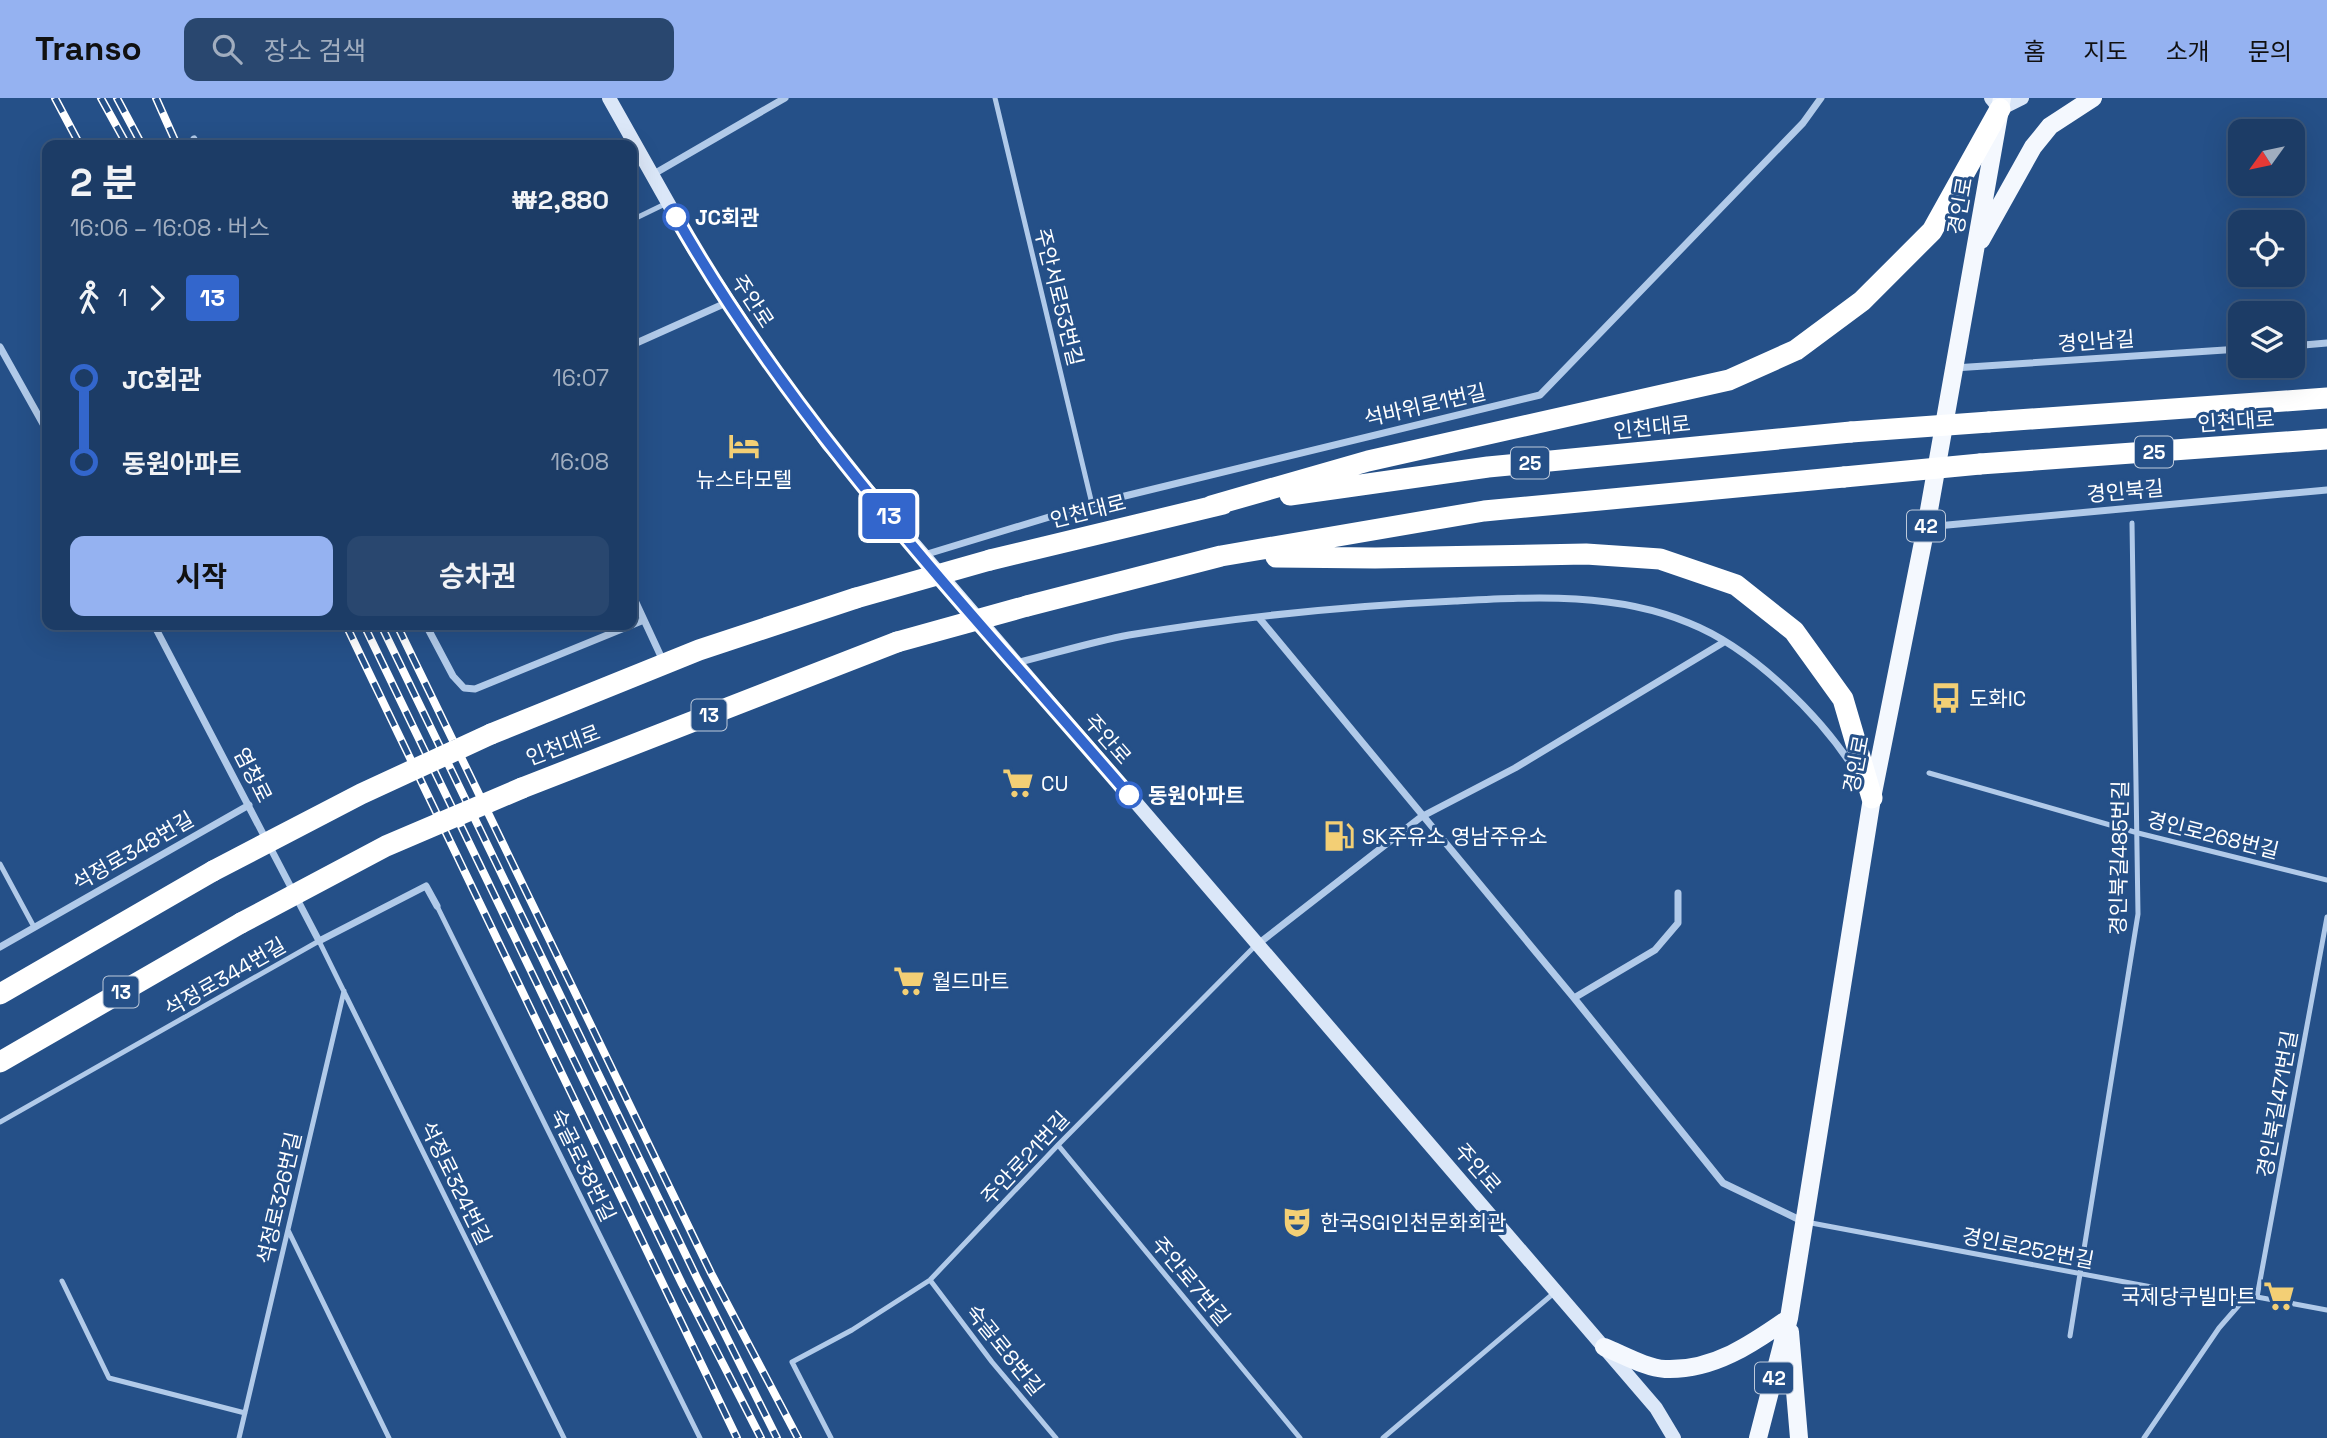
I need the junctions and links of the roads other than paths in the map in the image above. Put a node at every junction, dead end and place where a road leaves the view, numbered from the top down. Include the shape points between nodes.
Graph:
1 (609, 98) edge
2 (785, 98) edge
3 (995, 98) edge
4 (1821, 98) edge
5 (2022, 98) edge
6 (2093, 98) edge
7 (1998, 102) edge
8 (633, 140) edge
9 (637, 147) edge
10 (652, 174) junction
11 (668, 203) junction
12 (637, 218) edge
13 (1975, 252) junction
14 (728, 302) junction
15 (637, 343) edge
16 (2327, 344) edge
17 (2305, 345) edge
18 (0, 346) edge
19 (2228, 350) edge
20 (1954, 368) junction
21 (2327, 398) edge
22 (42, 422) edge
23 (2327, 439) edge
24 (2327, 490) edge
25 (1092, 504) junction
26 (1211, 506) junction
27 (2132, 523) dead end
28 (1926, 527) junction
29 (923, 555) junction
30 (1221, 556) junction
31 (637, 605) edge
32 (1260, 619) junction
33 (644, 620) junction
34 (637, 623) edge
35 (157, 630) edge
36 (429, 630) edge
37 (620, 630) edge
38 (1724, 642) junction
39 (1015, 663) junction
40 (664, 664) junction
41 (1929, 773) dead end
42 (1872, 798) junction
43 (249, 805) junction
44 (1421, 817) junction
45 (2138, 833) junction
46 (0, 864) edge
47 (2327, 880) edge
48 (1678, 893) dead end
49 (437, 906) joint
50 (2327, 917) edge
51 (34, 928) junction
52 (319, 942) junction
53 (1258, 944) junction
54 (0, 947) edge
55 (344, 991) junction
56 (0, 994) edge
57 (1574, 998) junction
58 (0, 1062) edge
59 (0, 1122) edge
60 (1058, 1145) junction
61 (1806, 1222) junction
62 (288, 1230) junction
63 (2080, 1274) junction
64 (930, 1280) junction
65 (62, 1282) dead end
66 (1556, 1292) junction
67 (2246, 1297) junction
68 (2257, 1297) junction
69 (2327, 1310) edge
70 (1789, 1318) junction
71 (2070, 1336) dead end
72 (1604, 1347) junction
73 (245, 1413) junction
74 (239, 1438) edge
75 (389, 1438) edge
76 (564, 1438) edge
77 (700, 1438) edge
78 (831, 1438) edge
79 (1056, 1438) edge
80 (1300, 1438) edge
81 (1383, 1438) edge
82 (1674, 1438) edge
83 (1758, 1438) edge
84 (1799, 1438) edge
85 (2144, 1438) edge

1 - 8 main road, 주안로
2 - 10 street
3 - 25 lane, 주안서로53번길
4 - 25 street, 석바위로1번길 via 1540,395
5 - 7 main road
6 - 13 main road via 2050,126 2033,147
7 - 13 main road, 경인로 / 42
7 - 26 highway via 1932,230 1862,301 1796,350 1729,380 1368,461
9 - 10 main road, 주안로
10 - 11 main road, 주안로
11 - 12 lane
11 - 14 main road, 주안로
13 - 20 main road, 경인로 / 42
14 - 15 street
14 - 29 main road, 주안로 via 828,444
16 - 17 street
18 - 22 street
19 - 20 street, 경인남길
20 - 28 main road, 경인로 / 42
21 - 26 highway, 인천대로 / 25, bridge via 1851,432 1488,467
23 - 30 highway, 인천대로 / 25, bridge via 1980,464 1484,511
24 - 28 street, 경인북길
25 - 29 street, 석바위로1번길
26 - 40 highway, 인천대로, bridge via 856,598
27 - 45 lane, 경인북길485번길
28 - 42 main road, 경인로 / 42
29 - 39 main road, 주안로
30 - 42 highway via 1586,554 1660,559 1736,585 1794,631 1843,699
30 - 58 highway, 인천대로 / 13, bridge via 897,642 522,788 386,846 241,923
31 - 33 street
32 - 38 street via 1399,603 1534,597 1632,606 1690,623
32 - 39 street via 1127,636
32 - 44 street
33 - 34 street
33 - 40 street
35 - 43 street, 염창로
36 - 37 street via 453,676 464,688 475,689
38 - 42 street via 1755,663 1835,738
38 - 44 street via 1515,768
39 - 53 main road, 주안로
40 - 56 highway, 인천대로, bridge via 491,734 362,794 213,871
41 - 45 lane, 경인로268번길
42 - 61 main road, 경인로 / 42
43 - 51 street, 석정로348번길
43 - 52 street, 염창로
44 - 53 street
44 - 57 street
45 - 47 lane, 경인로268번길
45 - 63 lane, 경인북길485번길 via 2138,914
46 - 51 lane
48 - 57 street via 1678,923 1655,950
49 - 52 street via 426,886
49 - 77 lane, 숙골로38번길
50 - 68 lane, 경인북길471번길
51 - 54 street, 석정로348번길
52 - 55 lane, 석정로324번길
52 - 59 lane, 석정로344번길
53 - 60 lane, 주안로21번길
53 - 66 main road, 주안로
55 - 62 lane, 석정로326번길
55 - 76 lane, 석정로324번길
57 - 61 street via 1724,1183
60 - 64 lane, 주안로21번길
60 - 80 lane, 주안로7번길
61 - 63 lane, 경인로252번길
61 - 70 main road, 경인로 / 42
62 - 73 lane, 석정로326번길
62 - 75 lane
63 - 67 lane, 경인로252번길 via 2210,1297
63 - 71 lane, 경인북길485번길
64 - 78 lane, 주안로21번길 via 792,1362
64 - 79 lane, 숙골로8번길
65 - 73 lane via 109,1378
66 - 72 main road, 주안로
66 - 81 lane
67 - 68 lane, 경인로252번길
67 - 85 lane via 2219,1328
68 - 69 lane, 경인로252번길
70 - 72 main road via 1739,1353 1696,1365 1664,1369
70 - 83 main road, 경인로 / 42
70 - 84 main road
72 - 82 main road, 주안로 via 1656,1408
73 - 74 lane, 석정로326번길

